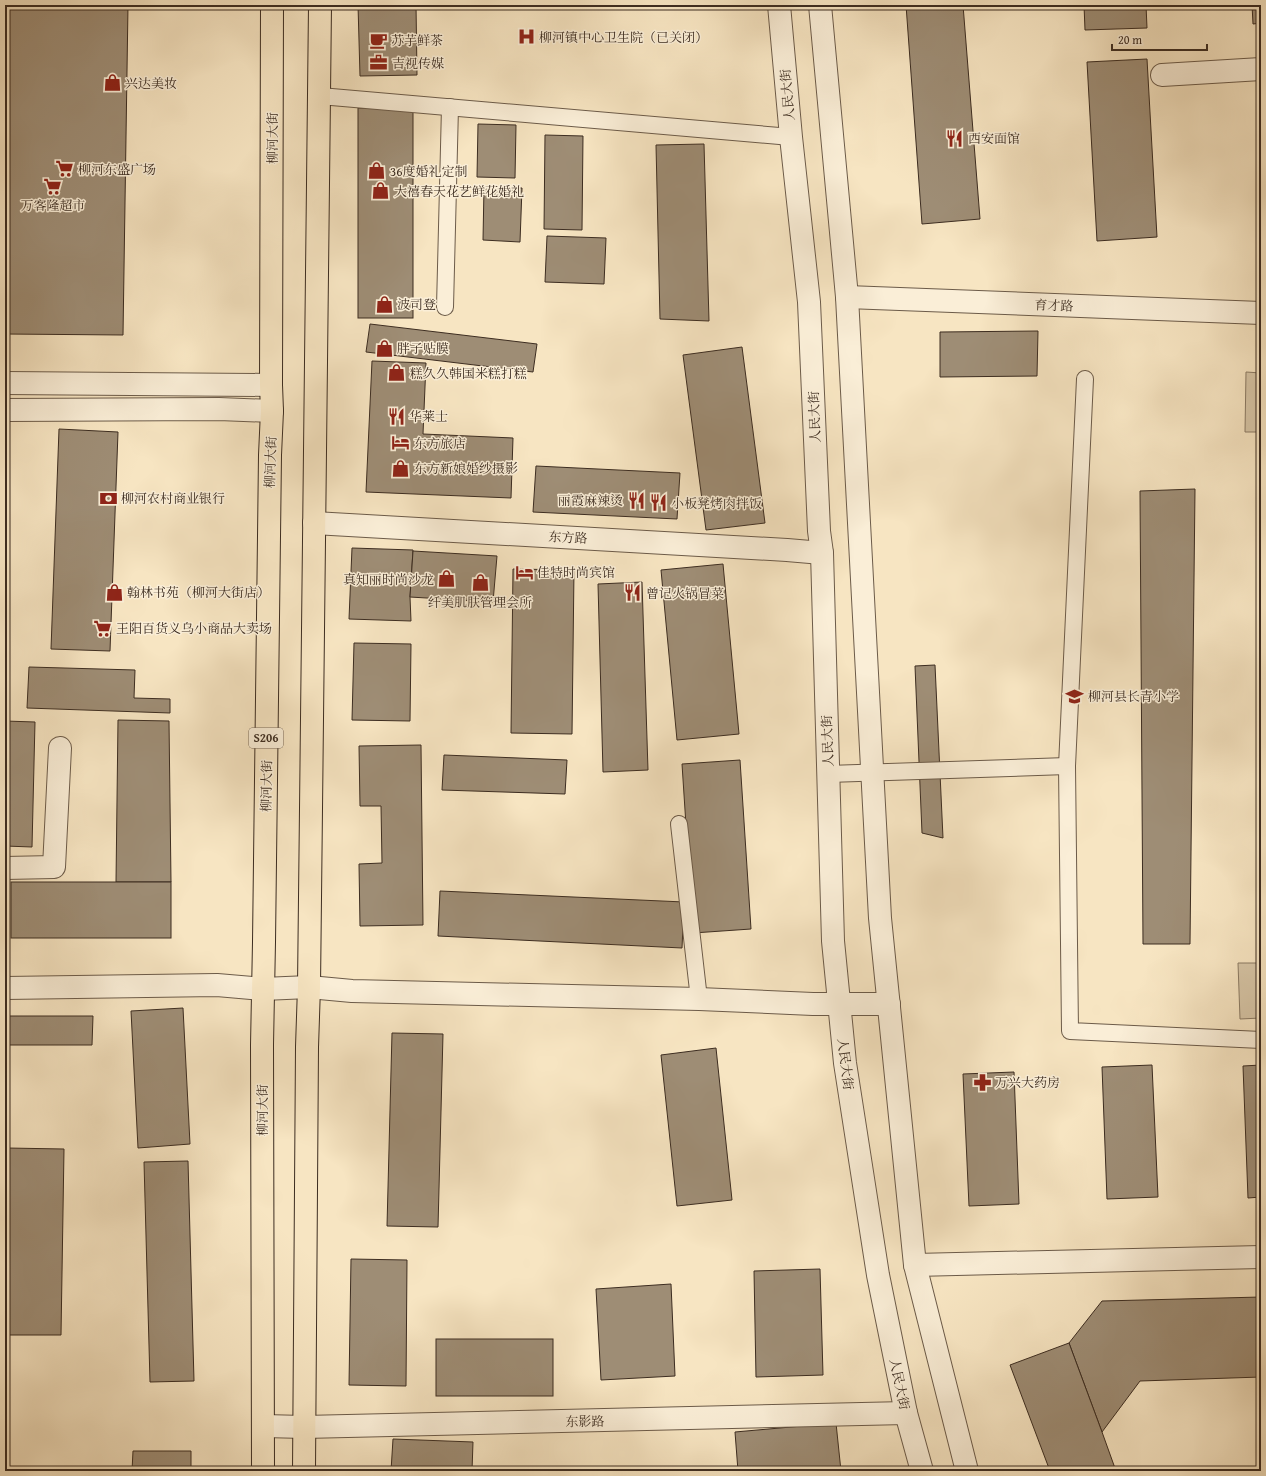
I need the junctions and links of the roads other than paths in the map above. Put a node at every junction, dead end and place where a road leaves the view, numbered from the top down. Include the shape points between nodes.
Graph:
1 (272, 5) edge
2 (320, 5) edge
3 (779, 5) edge
4 (820, 5) edge
5 (1261, 69) edge
6 (1162, 75) dead end
7 (320, 96) junction
8 (450, 107) junction
9 (791, 137) junction
10 (847, 298) junction
11 (445, 307) dead end
12 (1261, 313) edge
13 (1085, 379) dead end
14 (5, 383) edge
15 (271, 385) junction
16 (5, 410) edge
17 (272, 411) junction
18 (314, 523) junction
19 (822, 553) junction
20 (60, 748) dead end
21 (1067, 766) junction
22 (872, 773) junction
23 (828, 774) junction
24 (679, 824) dead end
25 (5, 868) edge
26 (309, 987) junction
27 (5, 988) edge
28 (263, 988) junction
29 (699, 999) junction
30 (840, 1004) junction
31 (889, 1004) junction
32 (1261, 1040) edge
33 (1261, 1256) edge
34 (915, 1265) junction
35 (906, 1413) junction
36 (264, 1426) junction
37 (304, 1428) junction
38 (263, 1471) edge
39 (304, 1471) edge
40 (922, 1471) edge
41 (967, 1471) edge

1 - 15 main road, 柳河大街 / S206
2 - 7 main road
3 - 9 street, 人民大街
4 - 10 street
5 - 6 street
7 - 8 lane
7 - 18 main road
8 - 9 lane
8 - 11 lane
9 - 19 street, 人民大街 via 809,302
10 - 12 street, 育才路
10 - 22 street
13 - 21 lane
14 - 15 street
15 - 17 main road, 柳河大街 / S206
16 - 17 street
17 - 28 main road, 柳河大街 / S206
18 - 19 street, 东方路
18 - 26 main road
19 - 23 street, 人民大街
20 - 25 street via 54,867
21 - 22 lane
21 - 32 lane via 1070,1031
22 - 23 lane
22 - 31 street via 880,918
23 - 30 street, 人民大街 via 833,941
24 - 29 lane
26 - 28 street
26 - 29 street via 352,991
26 - 37 main road
27 - 28 street via 217,985
28 - 36 main road, 柳河大街 / S206
29 - 30 street
30 - 31 street
30 - 35 street, 人民大街 via 845,1063 878,1275
31 - 34 street
33 - 34 street
34 - 41 street
35 - 37 street, 东影路
35 - 40 street, 人民大街
36 - 37 street, 东影路
36 - 38 main road, 柳河大街 / S206
37 - 39 main road

